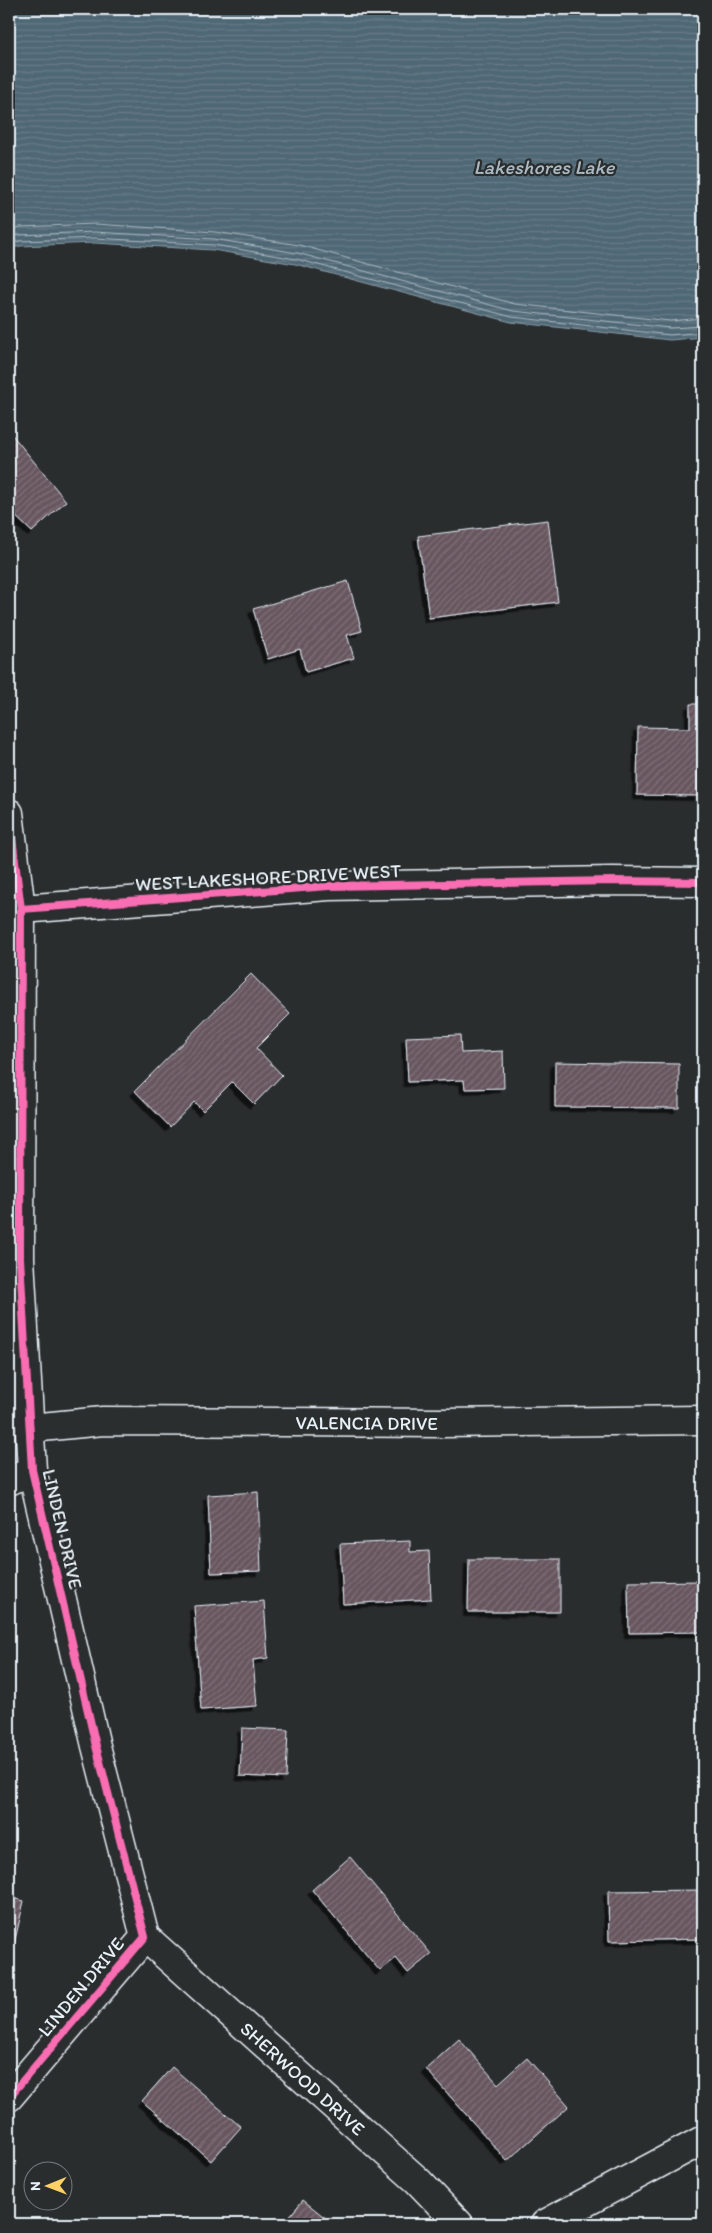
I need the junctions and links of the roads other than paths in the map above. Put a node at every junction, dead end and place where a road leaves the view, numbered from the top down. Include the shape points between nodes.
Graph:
1 (9, 813) edge
2 (703, 882) edge
3 (21, 910) junction
4 (703, 1420) edge
5 (31, 1428) junction
6 (20, 1475) edge
7 (145, 1937) junction
8 (9, 2096) edge
9 (703, 2140) edge
10 (459, 2224) edge
11 (545, 2224) edge

1 - 3 street
2 - 3 street, WEST LAKESHORE DRIVE WEST via 329,886
3 - 5 street, LINDEN DRIVE via 20,1258
4 - 5 street, VALENCIA DRIVE via 443,1423 103,1421
5 - 6 street, LINDEN DRIVE
6 - 7 street, LINDEN DRIVE via 96,1746
7 - 8 street, LINDEN DRIVE
7 - 10 street, SHERWOOD DRIVE via 418,2181
9 - 11 street

